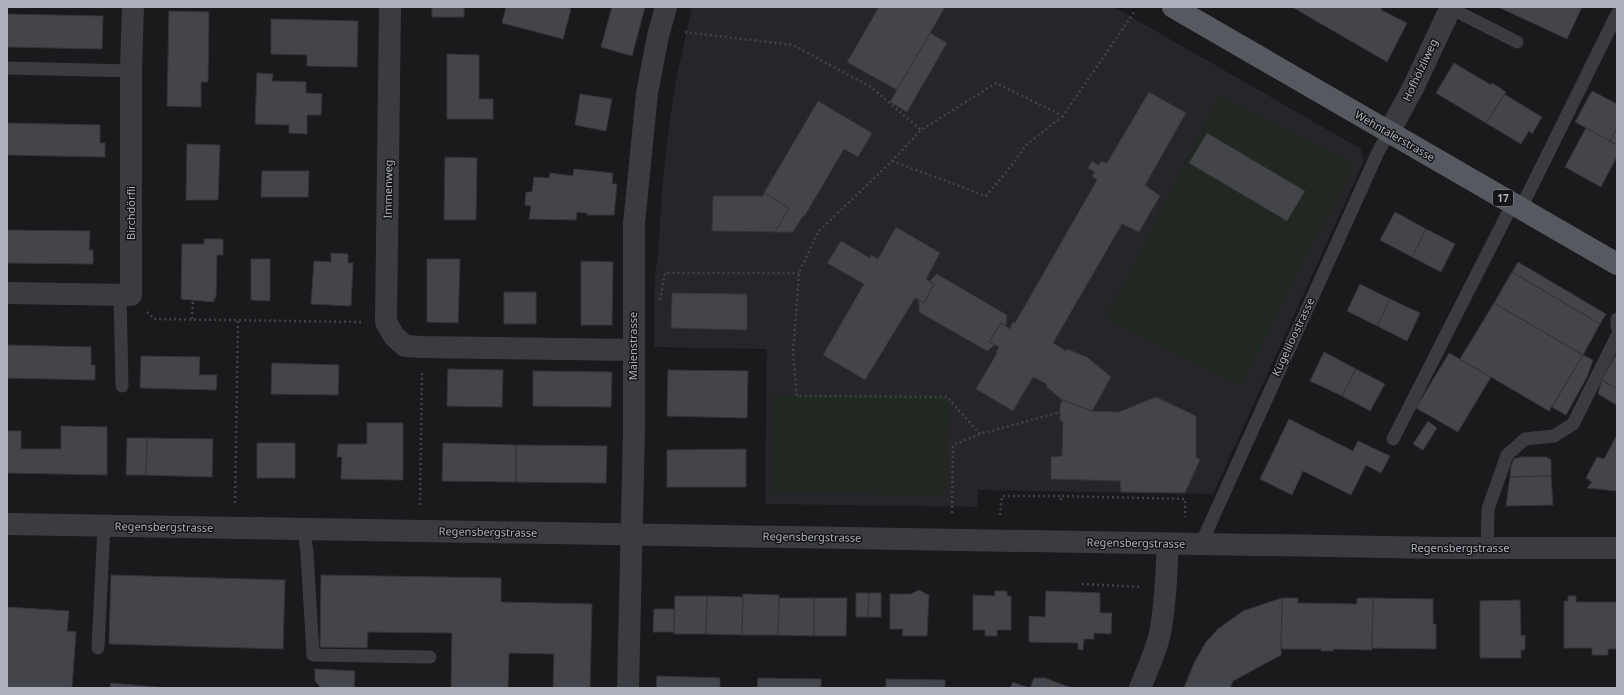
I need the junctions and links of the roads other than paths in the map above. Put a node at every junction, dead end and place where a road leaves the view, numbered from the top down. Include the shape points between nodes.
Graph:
1 (133, 7) edge
2 (390, 7) edge
3 (666, 7) edge
4 (1175, 8) edge
5 (1450, 8) edge
6 (1617, 14) edge
7 (1517, 42) dead end
8 (7, 68) edge
9 (131, 70) junction
10 (1389, 132) junction
11 (1517, 206) junction
12 (1617, 264) edge
13 (7, 293) edge
14 (125, 295) junction
15 (1617, 319) edge
16 (1617, 327) edge
17 (1617, 336) edge
18 (633, 350) junction
19 (122, 386) dead end
20 (1393, 439) dead end
21 (7, 524) edge
22 (104, 526) junction
23 (304, 529) junction
24 (632, 534) junction
25 (1168, 544) junction
26 (1201, 544) junction
27 (1617, 548) edge
28 (1487, 549) junction
29 (98, 648) dead end
30 (430, 657) dead end
31 (628, 688) edge
32 (1140, 688) edge

1 - 9 street, Birchdörfli
2 - 18 street, Immenweg via 386,322 394,336 405,346 422,347
3 - 18 street, Maienstrasse via 647,93 635,209
4 - 10 main road, Wehntalerstrasse / 17
5 - 7 lane
5 - 10 street, Hofhölzliweg via 1413,88
6 - 11 lane
8 - 9 lane
9 - 14 street, Birchdörfli
10 - 11 main road, Wehntalerstrasse / 17
10 - 26 lane, Kügeliloostrasse
11 - 12 main road, Wehntalerstrasse / 17
11 - 20 lane
13 - 14 street
14 - 19 lane
15 - 16 lane
17 - 28 lane via 1573,424 1554,436 1525,439 1507,455 1488,509
18 - 24 street, Maienstrasse
21 - 22 street, Regensbergstrasse
22 - 23 street, Regensbergstrasse
22 - 29 lane
23 - 24 street, Regensbergstrasse
23 - 30 lane via 313,654
24 - 25 street, Regensbergstrasse
24 - 31 street, Maienstrasse
25 - 26 street, Regensbergstrasse
25 - 32 street via 1163,619 1156,649
26 - 28 street, Regensbergstrasse
27 - 28 street, Regensbergstrasse

